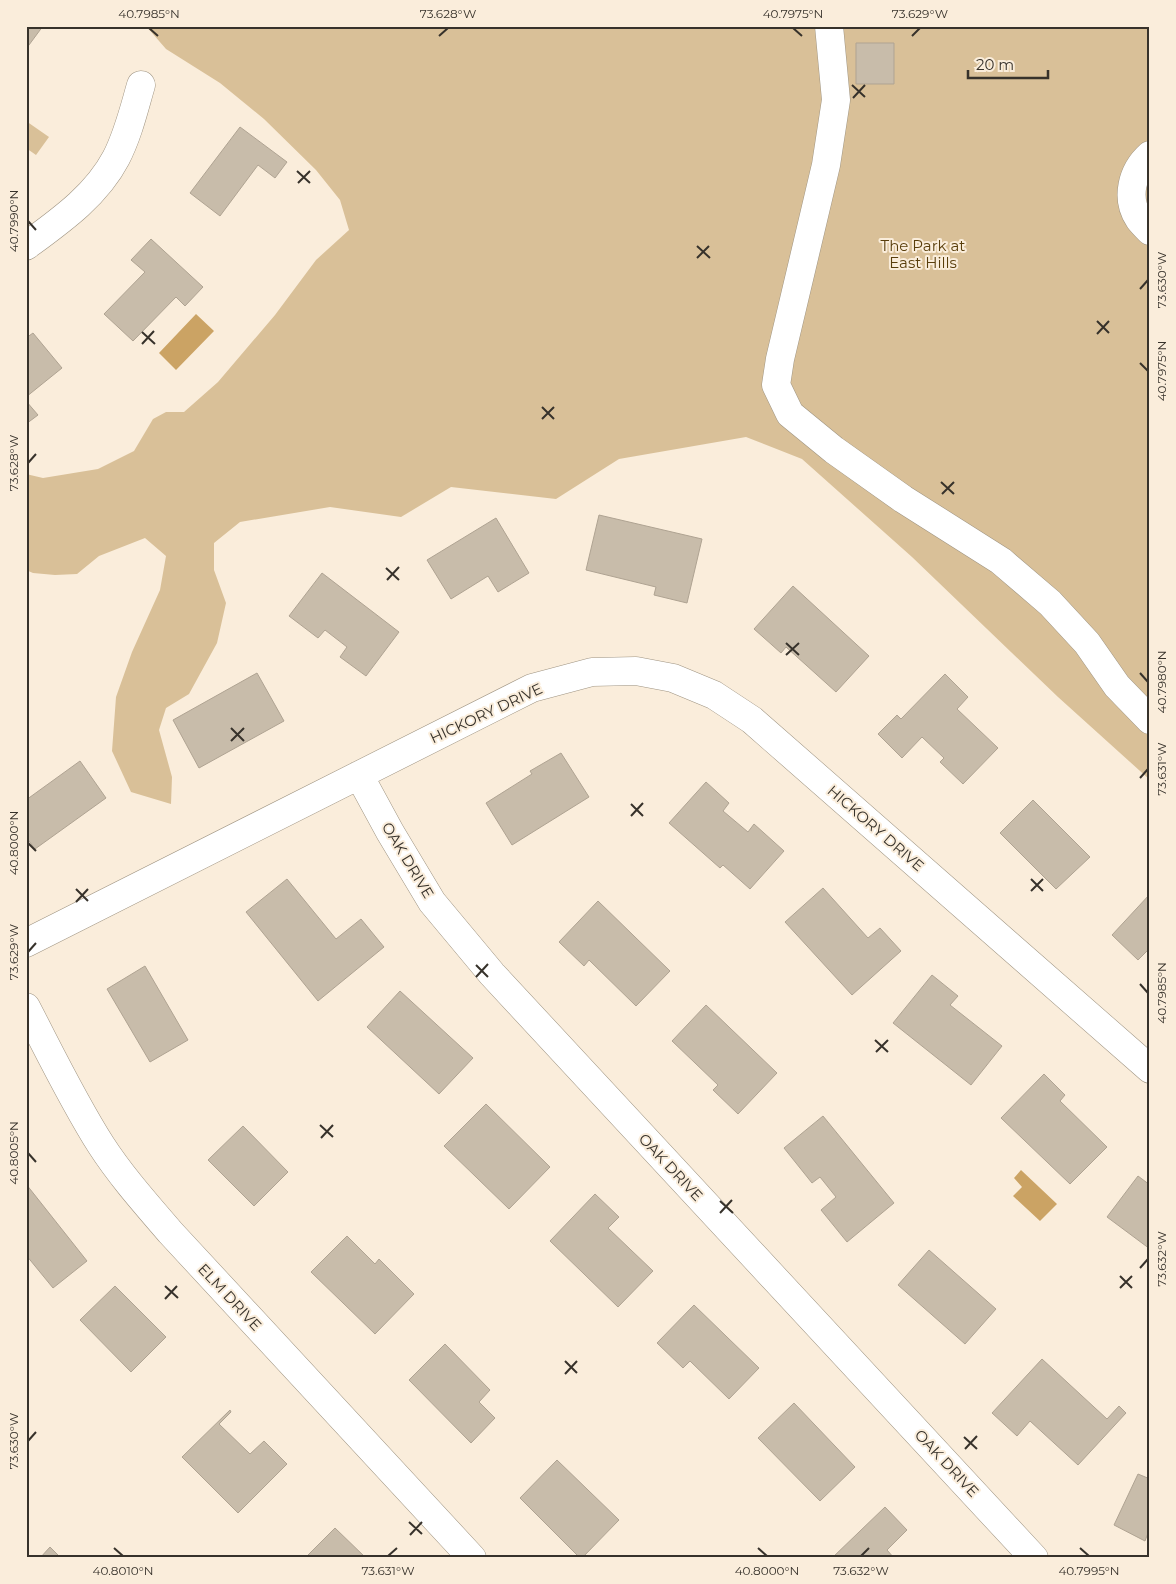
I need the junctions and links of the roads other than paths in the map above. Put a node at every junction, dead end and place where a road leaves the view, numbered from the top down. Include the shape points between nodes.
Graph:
1 (829, 26) edge
2 (141, 85) dead end
3 (1150, 155) edge
4 (1150, 231) edge
5 (26, 246) edge
6 (1150, 720) edge
7 (359, 775) junction
8 (26, 943) edge
9 (26, 1007) edge
10 (1150, 1069) edge
11 (472, 1558) edge
12 (1034, 1558) edge

1 - 6 street via 836,100 826,165 776,385 790,414 834,450 903,499 1001,561 1050,603 1087,644 1117,686
2 - 5 street via 127,131 107,174 71,212
3 - 4 street via 1137,170 1132,184 1133,204
7 - 8 street, HICKORY DRIVE
7 - 10 street, HICKORY DRIVE via 532,688 592,672 636,671 673,678 714,696 752,720
7 - 12 street, OAK DRIVE via 432,902 492,974
9 - 11 street, ELM DRIVE via 101,1145 134,1190

